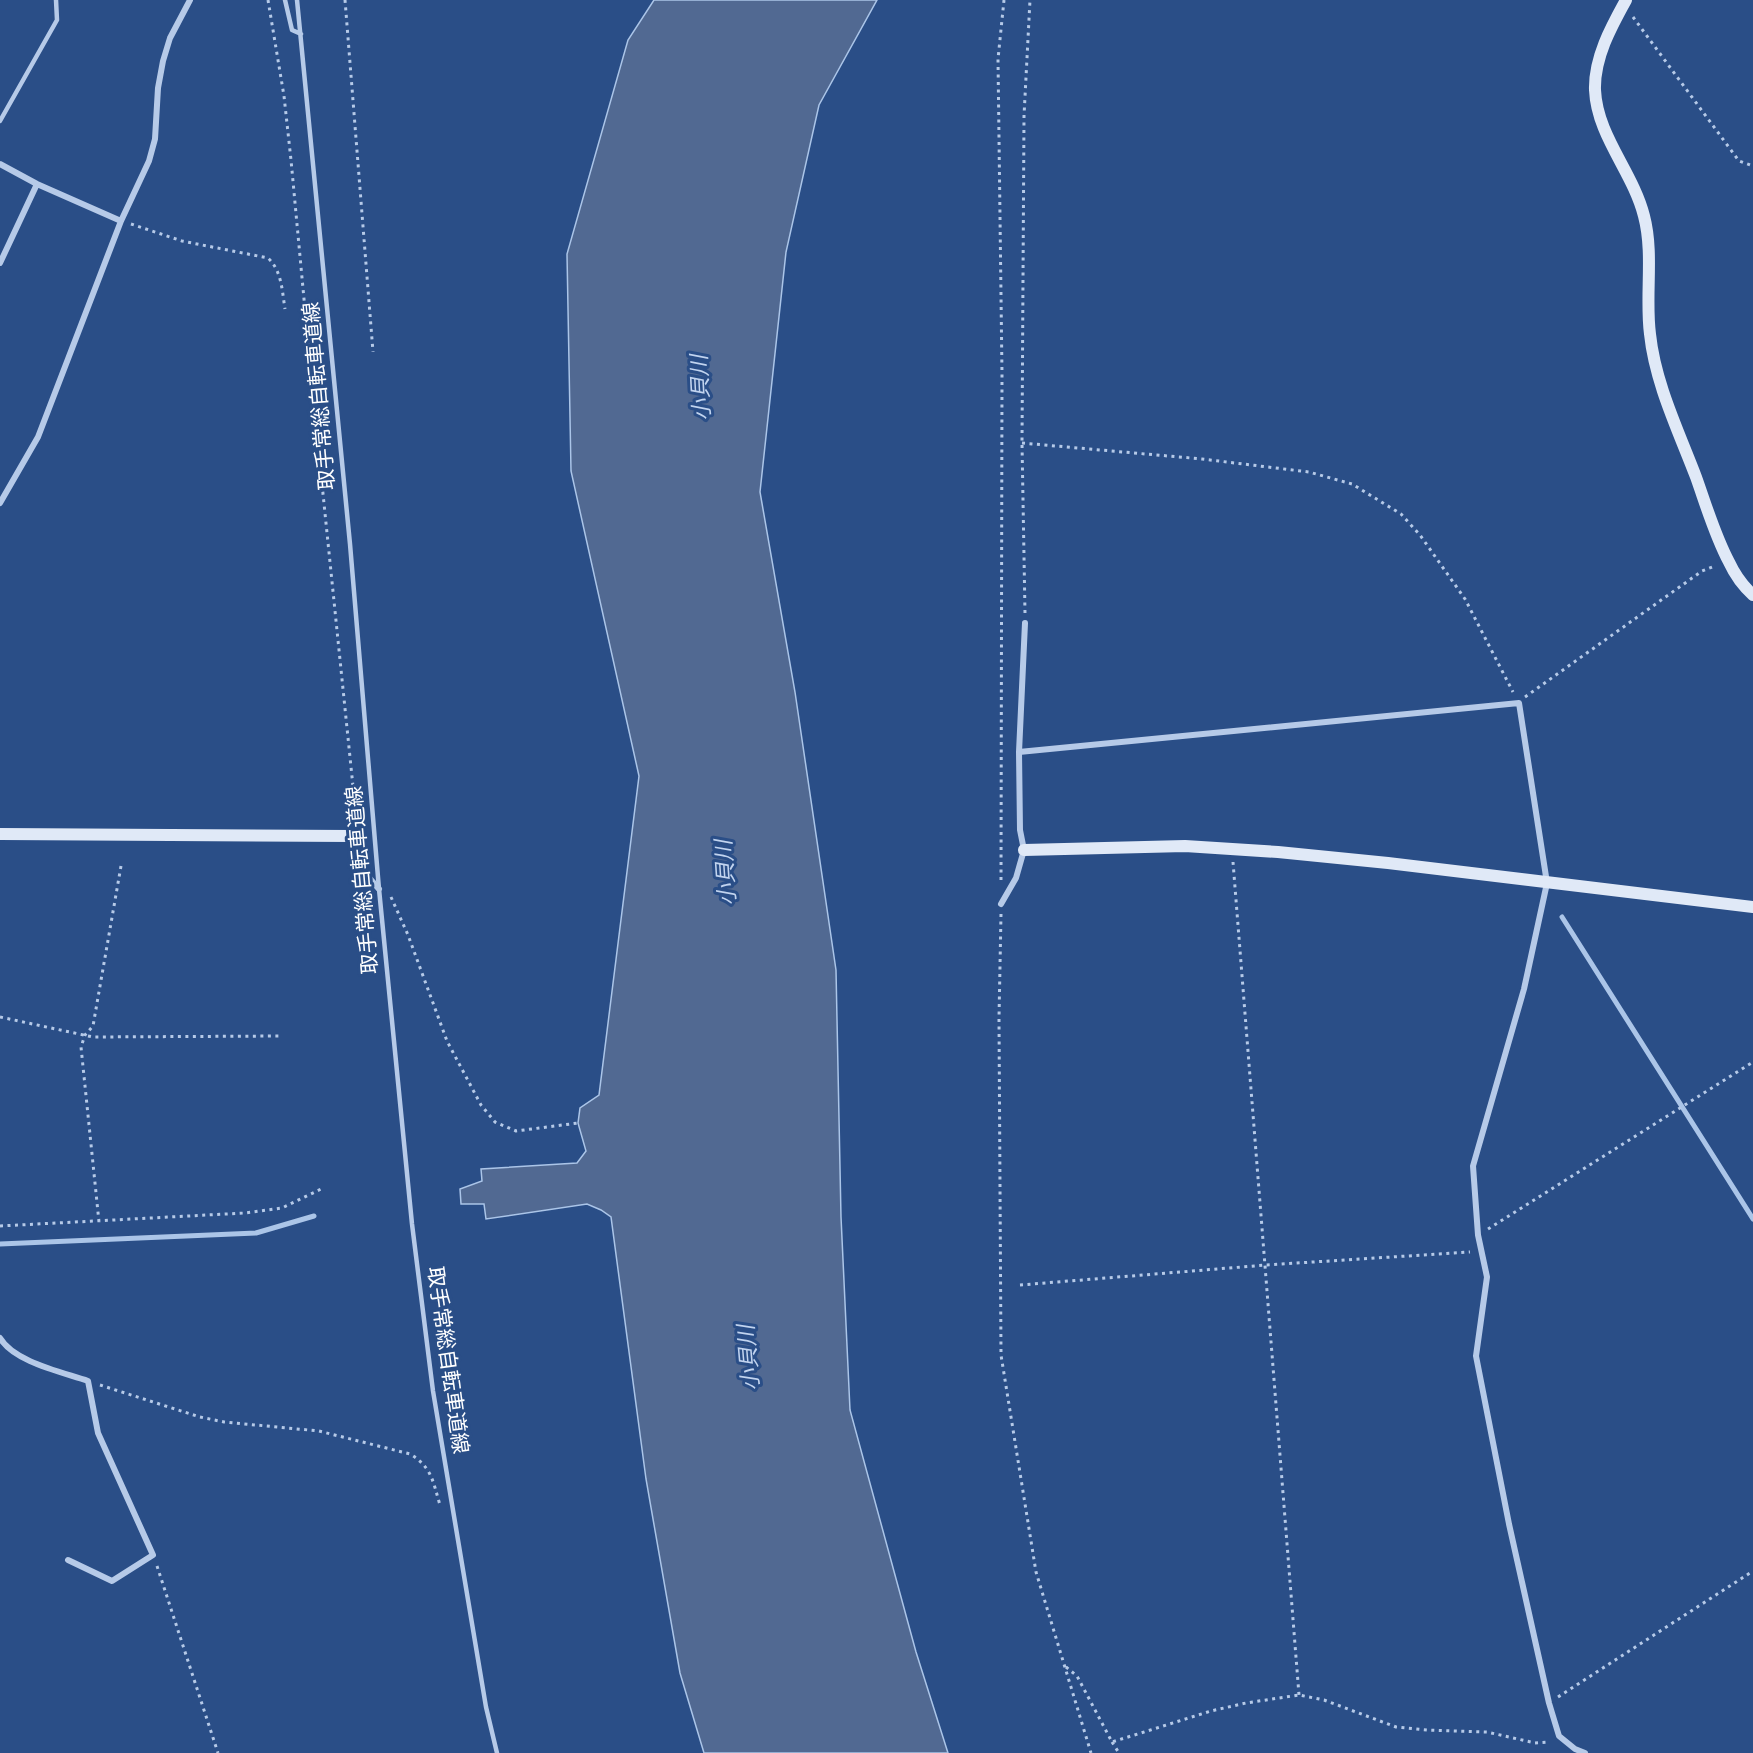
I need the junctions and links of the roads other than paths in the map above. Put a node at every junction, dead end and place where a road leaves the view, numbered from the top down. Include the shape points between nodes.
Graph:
1 (56, 0) edge
2 (190, 0) edge
3 (285, 0) edge
4 (297, 0) edge
5 (1625, 2) edge
6 (302, 34) junction
7 (0, 121) edge
8 (0, 164) edge
9 (37, 184) junction
10 (121, 221) junction
11 (0, 263) edge
12 (0, 502) edge
13 (1753, 595) edge
14 (1025, 623) road end
15 (1019, 752) junction
16 (0, 834) edge
17 (352, 836) joint
18 (1024, 850) junction
19 (1547, 883) junction
20 (379, 889) junction
21 (1001, 904) dead end
22 (1753, 907) edge
23 (0, 1338) edge
24 (68, 1560) dead end
25 (497, 1753) edge
26 (1585, 1753) edge

1 - 7 lane via 57,20
2 - 10 street via 163,61 155,140 149,161
3 - 6 lane via 292,30
4 - 6 lane, 取手常総自転車道線
5 - 13 street via 1597,66 1597,110 1644,216 1650,335 1659,374 1728,561
6 - 20 lane, 取手常総自転車道線
8 - 9 street
9 - 10 street
9 - 11 street
10 - 12 street via 38,437
14 - 15 street
15 - 18 street
15 - 19 street via 1519,703
16 - 17 street
17 - 20 street via 364,872
18 - 19 street via 1185,846 1388,863
18 - 21 street via 1016,878
19 - 22 street
19 - 26 street via 1524,989 1473,1166 1478,1235 1487,1277 1476,1356 1549,1702 1559,1736
20 - 25 lane, 取手常総自転車道線 via 412,1224 433,1391
23 - 24 street via 21,1357 88,1381 98,1433 153,1555 112,1581

